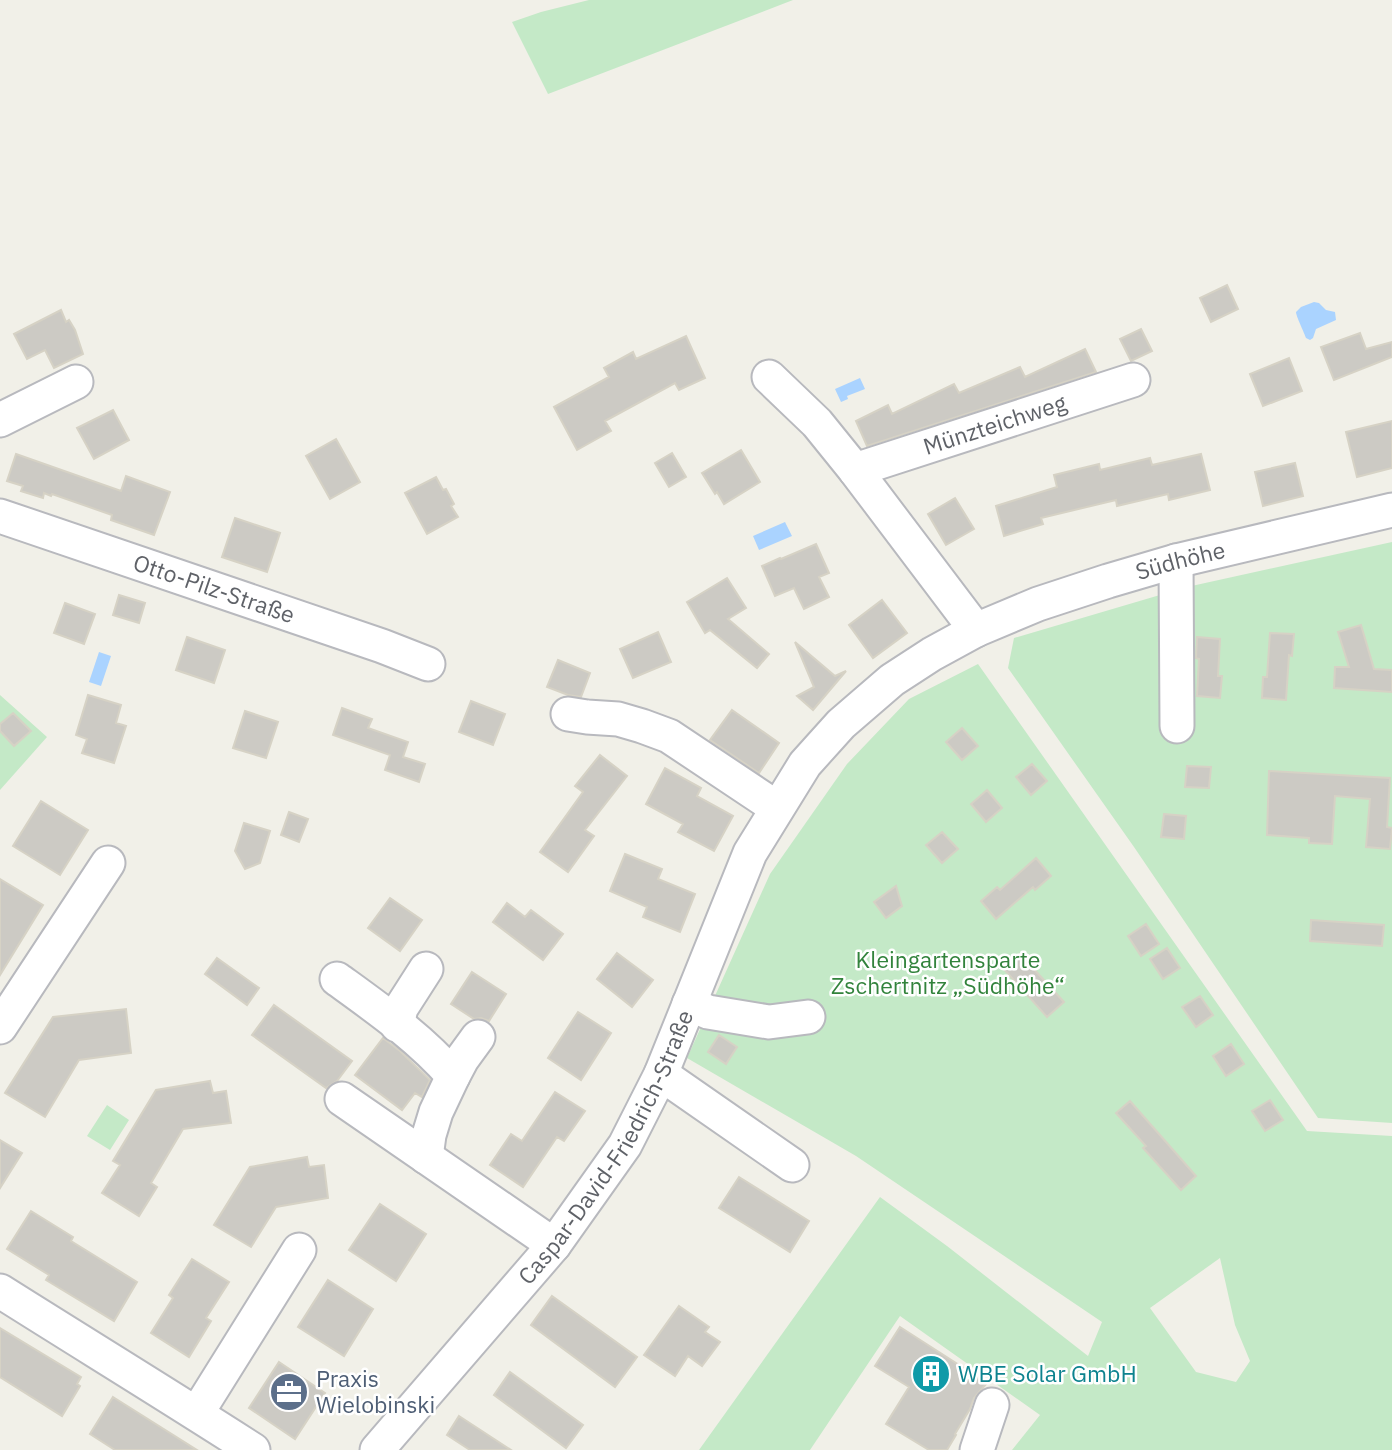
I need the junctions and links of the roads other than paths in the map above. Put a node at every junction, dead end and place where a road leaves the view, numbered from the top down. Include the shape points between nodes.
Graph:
1 (769, 377) dead end
2 (1133, 380) dead end
3 (76, 382) dead end
4 (0, 420) edge
5 (855, 470) junction
6 (1392, 510) edge
7 (0, 516) edge
8 (1176, 561) junction
9 (976, 630) junction
10 (428, 664) dead end
11 (568, 713) dead end
12 (1177, 726) dead end
13 (776, 808) junction
14 (108, 863) dead end
15 (426, 969) dead end
16 (337, 978) dead end
17 (688, 1004) junction
18 (808, 1017) dead end
19 (397, 1025) junction
20 (0, 1027) edge
21 (478, 1037) dead end
22 (661, 1074) junction
23 (453, 1076) junction
24 (341, 1098) dead end
25 (426, 1157) junction
26 (792, 1165) dead end
27 (554, 1245) junction
28 (299, 1250) dead end
29 (0, 1291) edge
30 (992, 1405) dead end
31 (197, 1413) junction
32 (253, 1450) edge
33 (377, 1450) edge
34 (976, 1450) edge

1 - 5 street via 817,423
2 - 5 street, Münzteichweg
3 - 4 street
5 - 9 street
6 - 8 street, Südhöhe
7 - 10 street, Otto-Pilz-Straße
8 - 9 street, Südhöhe via 1038,604
8 - 12 street
9 - 13 street, Caspar-David-Friedrich-Straße via 892,680 841,723 805,764
11 - 13 street via 618,719 669,736
13 - 17 street, Caspar-David-Friedrich-Straße via 750,853
14 - 20 street
15 - 19 street via 401,1008
16 - 19 street
17 - 18 street via 769,1022
17 - 22 street, Caspar-David-Friedrich-Straße
19 - 23 street
21 - 23 street
22 - 26 street
22 - 27 street, Caspar-David-Friedrich-Straße via 625,1145
23 - 25 street via 436,1112
24 - 25 street
25 - 27 street
27 - 33 street, Caspar-David-Friedrich-Straße
28 - 31 street
29 - 31 street
30 - 34 street
31 - 32 street

